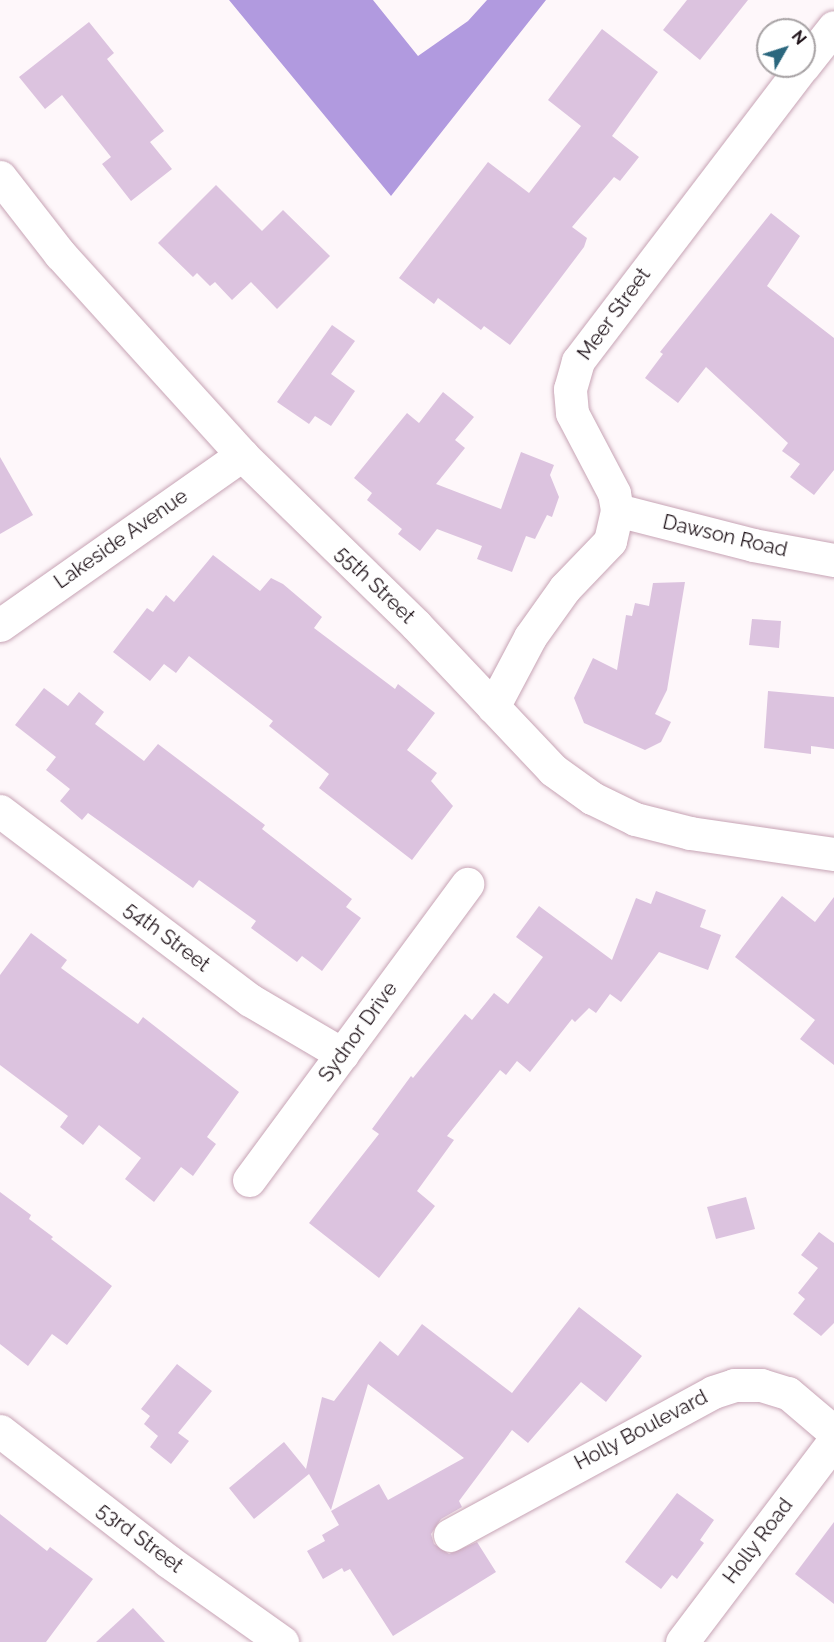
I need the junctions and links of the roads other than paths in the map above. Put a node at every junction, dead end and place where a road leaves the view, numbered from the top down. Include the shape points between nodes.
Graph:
1 (834, 27) edge
2 (816, 50) edge
3 (795, 78) edge
4 (0, 177) edge
5 (242, 455) junction
6 (616, 510) junction
7 (834, 560) edge
8 (0, 625) edge
9 (493, 707) junction
10 (0, 811) edge
11 (834, 854) edge
12 (467, 884) dead end
13 (342, 1054) junction
14 (249, 1180) dead end
15 (0, 1431) edge
16 (834, 1431) edge
17 (834, 1441) edge
18 (450, 1535) dead end
19 (282, 1642) edge
20 (682, 1642) edge

1 - 2 street, Meer Street
3 - 6 street, Meer Street via 578,361 570,389 572,413 614,493
4 - 5 street, 55th Street via 60,254
5 - 8 street, Lakeside Avenue
5 - 9 street, 55th Street via 416,625
6 - 7 street, Dawson Road via 753,545
6 - 9 street, Meer Street via 610,541 565,588 530,637
9 - 11 street, 55th Street via 553,770 592,798 635,819 690,833
10 - 13 street, 54th Street via 250,1000
12 - 13 street, Sydnor Drive
13 - 14 street, Sydnor Drive
15 - 19 street, 53rd Street via 168,1561
16 - 18 street, Holly Boulevard via 788,1394 761,1385 734,1386 703,1397
17 - 20 street, Holly Road

